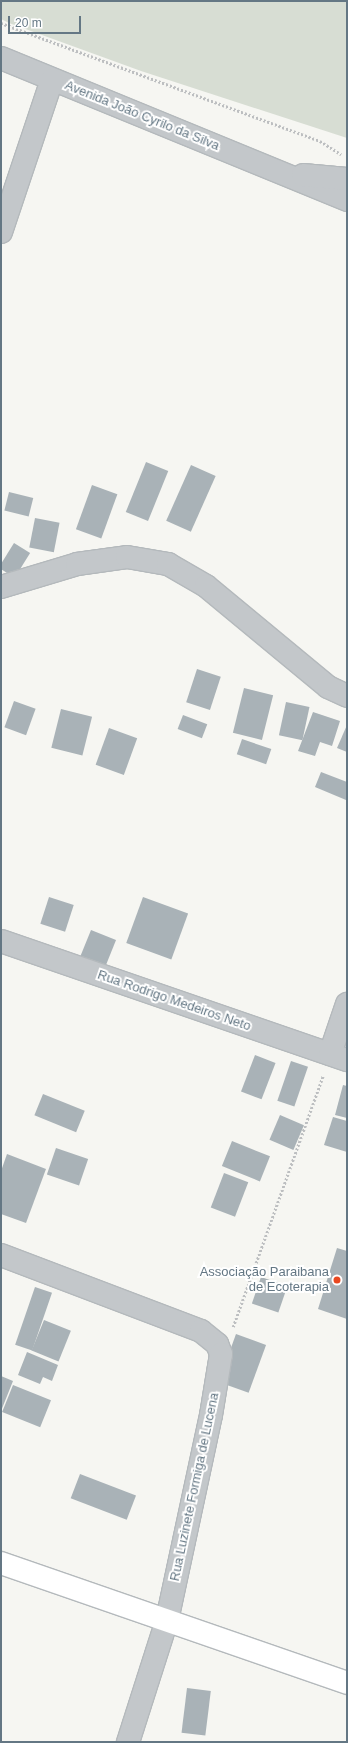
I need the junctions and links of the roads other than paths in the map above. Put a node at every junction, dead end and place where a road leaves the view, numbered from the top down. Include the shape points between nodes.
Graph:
1 (1, 58) edge
2 (52, 80) junction
3 (284, 174) junction
4 (347, 179) edge
5 (347, 200) edge
6 (1, 232) edge
7 (1, 587) edge
8 (347, 696) edge
9 (1, 941) edge
10 (347, 1004) edge
11 (338, 1057) edge
12 (1, 1255) edge
13 (1, 1563) edge
14 (167, 1620) junction
15 (347, 1683) edge
16 (128, 1742) edge

1 - 2 street, Avenida João Cyrilo da Silva
2 - 3 street, Avenida João Cyrilo da Silva
2 - 6 street
3 - 4 street, Avenida João Cyrilo da Silva
3 - 5 street, Avenida João Cyrilo da Silva
7 - 8 street via 84,563 127,557 168,564 206,586 328,687
9 - 11 street, Rua Rodrigo Medeiros Neto
10 - 11 street
12 - 14 street, Rua Luzinete Formiga de Lucena via 201,1331 217,1344 221,1354 211,1415
13 - 14 main road
14 - 15 main road
14 - 16 street, Rua Luzinete Formiga de Lucena

